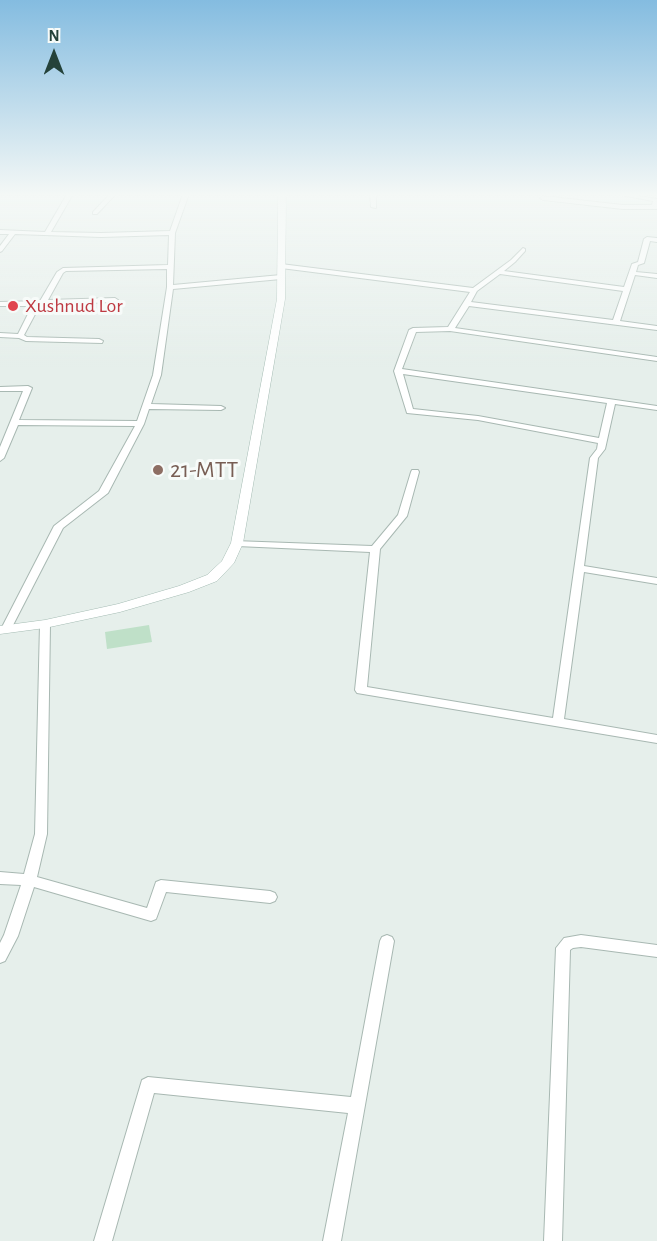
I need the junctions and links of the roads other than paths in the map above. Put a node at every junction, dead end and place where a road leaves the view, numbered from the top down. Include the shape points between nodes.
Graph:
1 (171, 252) edge
2 (281, 252) edge
3 (521, 252) edge
4 (644, 252) edge
5 (170, 267) junction
6 (281, 272) junction
7 (500, 272) junction
8 (632, 273) junction
9 (657, 276) edge
10 (170, 287) junction
11 (625, 289) junction
12 (474, 290) junction
13 (115, 300) dead end
14 (40, 303) junction
15 (0, 304) edge
16 (467, 304) junction
17 (616, 323) junction
18 (657, 328) edge
19 (450, 329) junction
20 (0, 335) edge
21 (20, 336) junction
22 (99, 341) dead end
23 (657, 359) edge
24 (398, 371) junction
25 (0, 389) edge
26 (612, 401) junction
27 (146, 406) junction
28 (221, 408) dead end
29 (657, 408) edge
30 (13, 422) junction
31 (140, 424) junction
32 (603, 441) junction
33 (0, 458) edge
34 (415, 472) dead end
35 (237, 543) junction
36 (375, 549) junction
37 (579, 568) junction
38 (657, 580) edge
39 (45, 624) junction
40 (3, 629) edge
41 (558, 723) junction
42 (657, 739) edge
43 (0, 878) edge
44 (30, 880) junction
45 (270, 897) dead end
46 (387, 941) dead end
47 (657, 951) edge
48 (0, 957) edge
49 (357, 1106) junction
50 (103, 1241) edge
51 (332, 1241) edge
52 (553, 1241) edge

1 - 5 street
2 - 6 street
3 - 7 street
4 - 8 street
5 - 10 street
5 - 14 street via 61,270
6 - 10 street
6 - 12 street
6 - 35 street via 279,311
7 - 11 street
7 - 12 street
8 - 9 street
8 - 11 street
10 - 27 street via 157,375
11 - 17 street
12 - 16 street
13 - 14 street
14 - 15 street
14 - 21 street
16 - 17 street
16 - 19 street
17 - 18 street
19 - 23 street
19 - 24 street via 413,330
20 - 21 street
21 - 22 street
24 - 26 street
24 - 32 street via 410,411 488,419
25 - 30 street via 28,388
26 - 29 street
26 - 32 street
27 - 28 street
27 - 31 street
30 - 31 street
30 - 33 street
31 - 40 street via 103,493 59,526
32 - 37 street via 594,458
34 - 36 street via 402,516
35 - 36 street
35 - 39 street via 228,563 199,584 120,608
36 - 41 street via 361,690
37 - 38 street
37 - 41 street
39 - 40 street
39 - 44 street via 41,834
41 - 42 street
43 - 44 street
44 - 45 street via 151,915 161,886
44 - 48 street
46 - 49 street
47 - 52 street via 581,941 568,942 563,948
49 - 50 street via 148,1085
49 - 51 street

